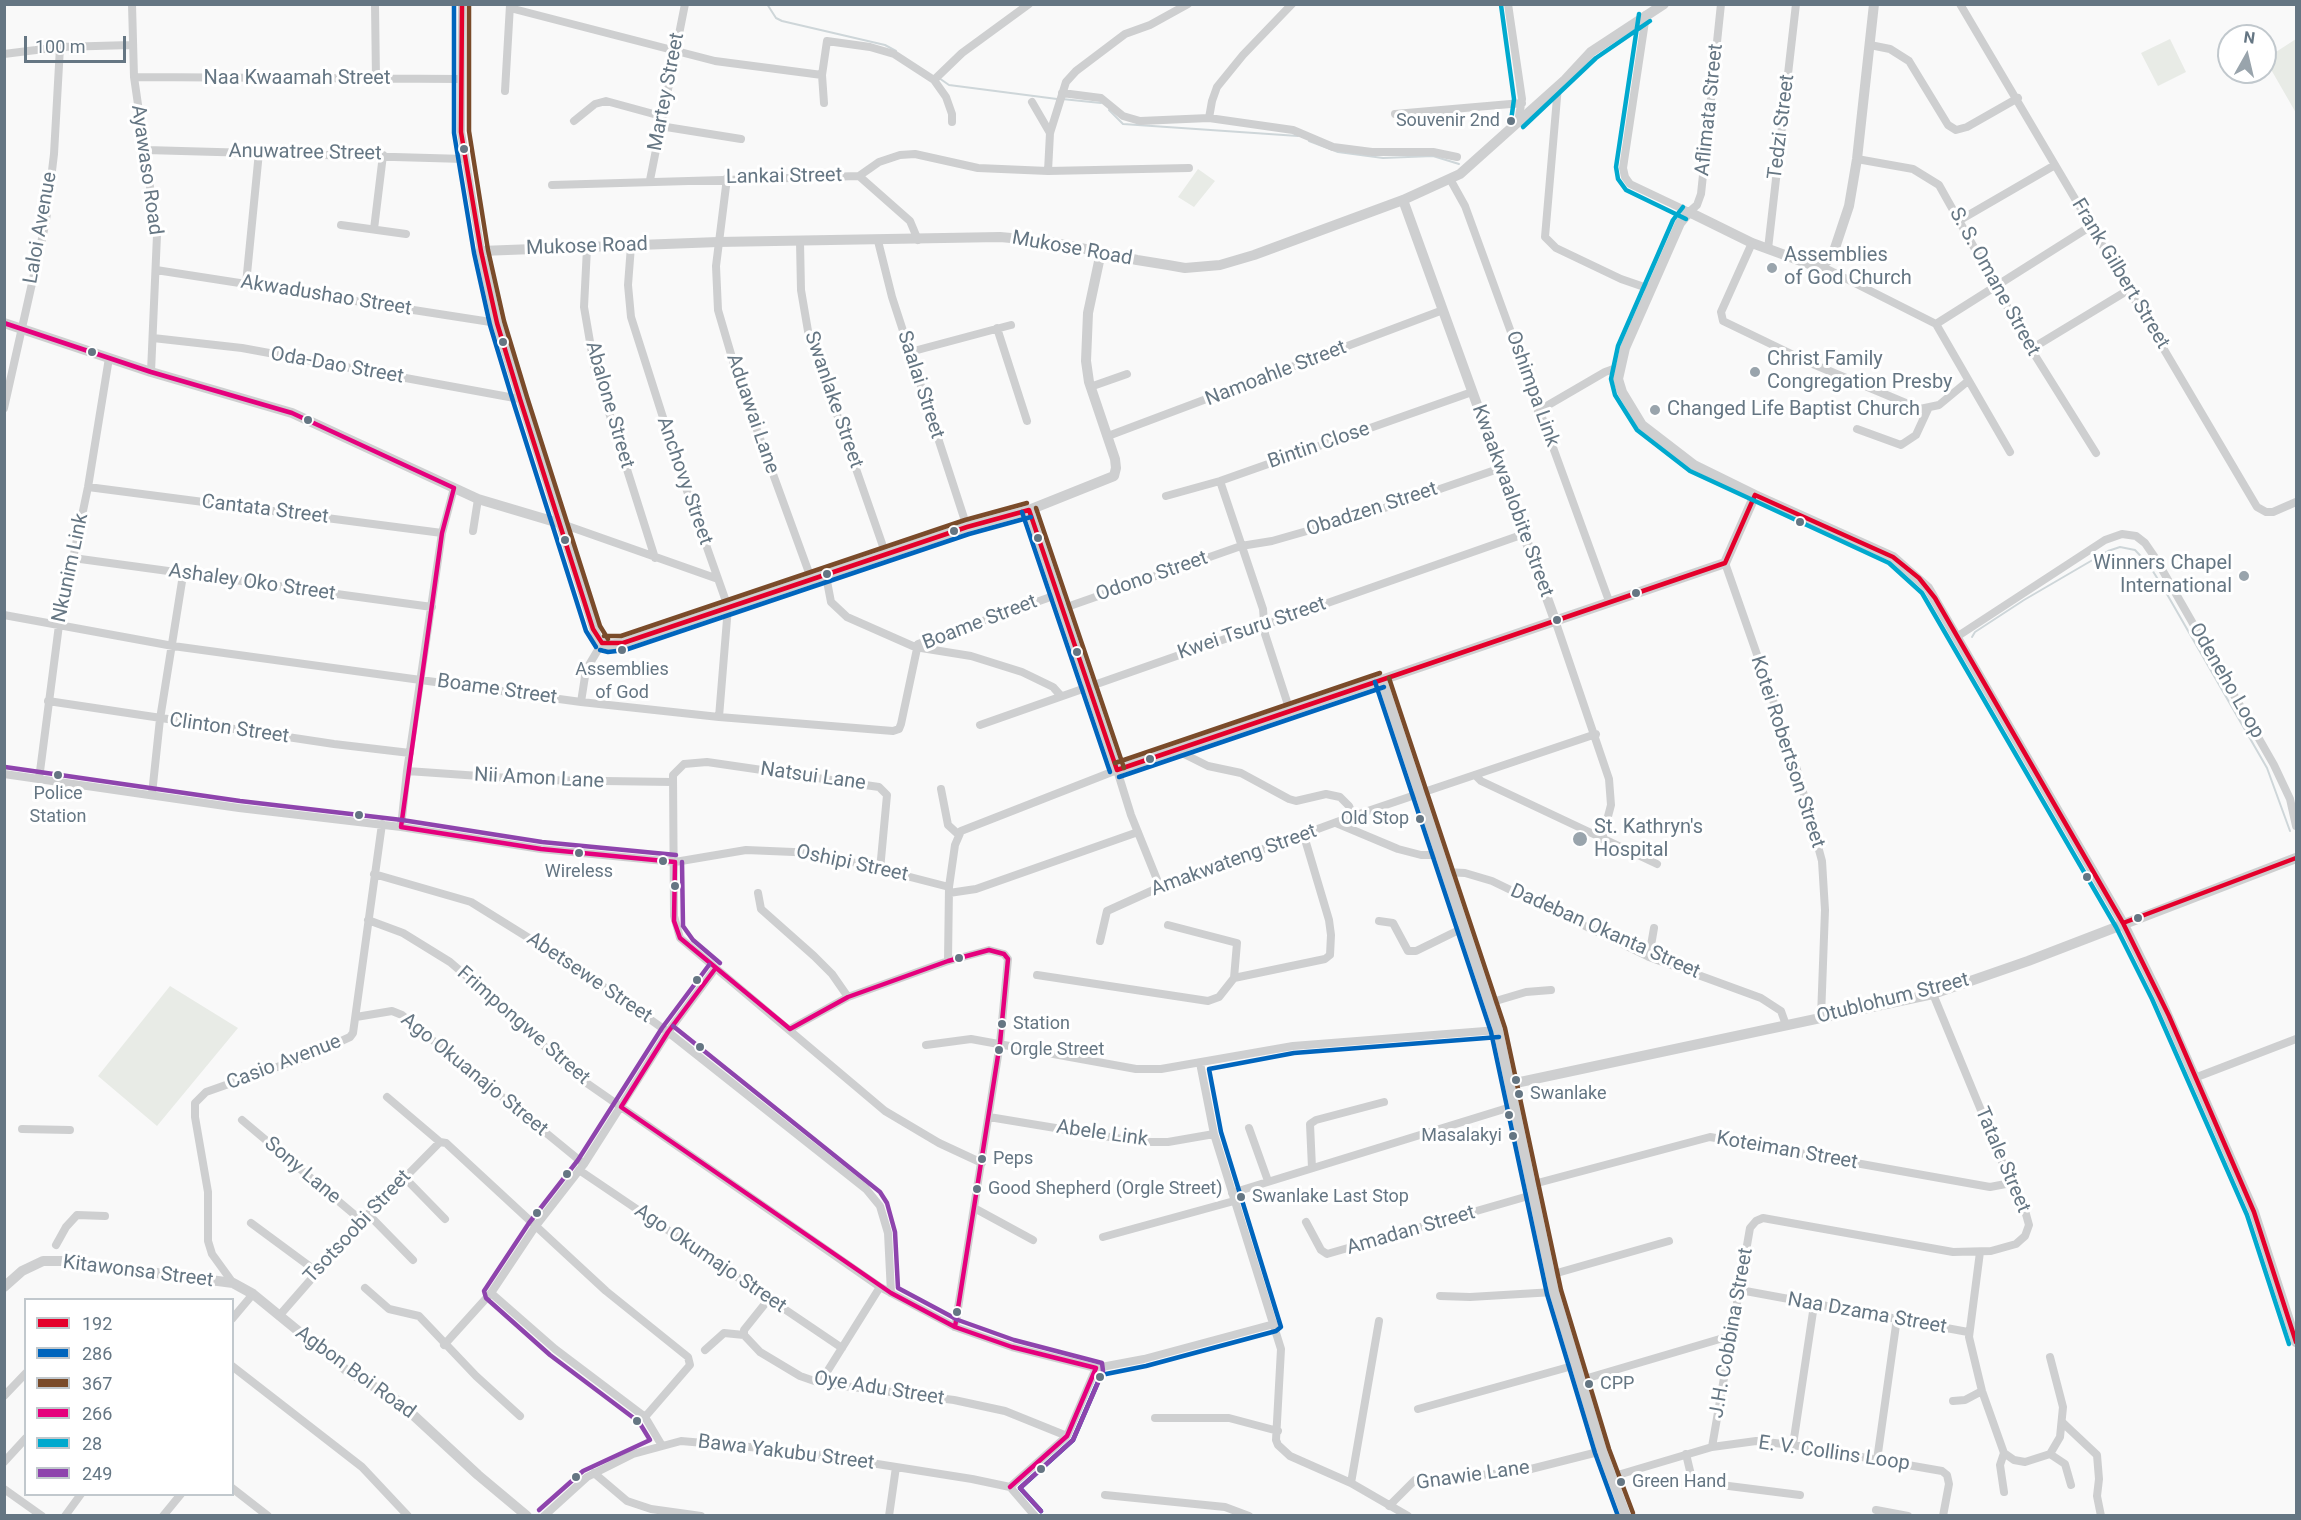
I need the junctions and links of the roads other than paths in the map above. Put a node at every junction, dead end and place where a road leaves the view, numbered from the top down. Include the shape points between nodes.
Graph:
1 (132, 4) edge
2 (375, 4) edge
3 (462, 4) edge
4 (1029, 4) edge
5 (1188, 4) edge
6 (1292, 4) edge
7 (1508, 4) edge
8 (1664, 4) edge
9 (1721, 4) edge
10 (1796, 4) edge
11 (1874, 4) edge
12 (1960, 4) edge
13 (682, 5) edge
14 (510, 6) edge
15 (1646, 15) junction
16 (131, 45) junction
17 (1870, 45) junction
18 (60, 46) junction
19 (675, 49) junction
20 (4, 54) edge
21 (822, 75) junction
22 (134, 77) junction
23 (937, 77) junction
24 (460, 79) junction
25 (376, 80) junction
26 (1558, 86) junction
27 (505, 90) dead end
28 (1062, 93) junction
29 (2018, 98) junction
30 (1032, 102) dead end
31 (824, 103) dead end
32 (1522, 103) junction
33 (1395, 114) dead end
34 (662, 116) junction
35 (1209, 118) junction
36 (574, 122) dead end
37 (1518, 122) junction
38 (952, 123) dead end
39 (660, 126) junction
40 (1050, 133) junction
41 (741, 139) dead end
42 (146, 150) junction
43 (259, 152) junction
44 (383, 155) junction
45 (1457, 157) dead end
46 (465, 159) junction
47 (1857, 159) junction
48 (2055, 165) junction
49 (1189, 168) dead end
50 (1048, 171) junction
51 (859, 176) junction
52 (728, 178) junction
53 (1450, 179) junction
54 (650, 180) junction
55 (552, 185) dead end
56 (1403, 200) junction
57 (1689, 212) junction
58 (1960, 220) junction
59 (341, 225) dead end
60 (2091, 226) junction
61 (374, 229) junction
62 (406, 234) dead end
63 (918, 240) junction
64 (878, 241) junction
65 (718, 242) junction
66 (800, 242) junction
67 (1752, 243) junction
68 (631, 246) junction
69 (587, 248) junction
70 (1768, 249) junction
71 (481, 250) junction
72 (1101, 252) junction
73 (1821, 266) junction
74 (156, 270) junction
75 (246, 284) junction
76 (1996, 284) junction
77 (1650, 289) junction
78 (2130, 289) junction
79 (1443, 310) junction
80 (4, 323) edge
81 (497, 323) junction
82 (1936, 324) junction
83 (1011, 325) dead end
84 (997, 328) junction
85 (21, 329) junction
86 (153, 338) junction
87 (2031, 349) junction
88 (910, 352) junction
89 (109, 358) junction
90 (1619, 367) junction
91 (151, 372) junction
92 (1127, 374) dead end
93 (1968, 381) junction
94 (1090, 387) junction
95 (1472, 392) junction
96 (520, 399) junction
97 (4, 408) edge
98 (1928, 409) junction
99 (1538, 411) junction
100 (1027, 421) dead end
101 (1857, 429) dead end
102 (1108, 436) junction
103 (2010, 452) dead end
104 (2096, 453) dead end
105 (1501, 468) junction
106 (1220, 481) junction
107 (88, 487) junction
108 (454, 488) junction
109 (1755, 495) junction
110 (1166, 496) dead end
111 (478, 500) junction
112 (2296, 502) edge
113 (1029, 510) junction
114 (562, 524) junction
115 (967, 527) junction
116 (473, 531) dead end
117 (442, 533) junction
118 (1524, 534) junction
119 (1241, 546) junction
120 (886, 555) junction
121 (73, 558) junction
122 (655, 558) junction
123 (1725, 563) junction
124 (183, 574) junction
125 (826, 576) junction
126 (717, 579) junction
127 (812, 581) junction
128 (1059, 594) junction
129 (1609, 601) junction
130 (432, 607) junction
131 (728, 607) junction
132 (1064, 608) junction
133 (4, 615) edge
134 (1555, 620) junction
135 (59, 625) junction
136 (1265, 625) junction
137 (1958, 636) junction
138 (602, 643) junction
139 (173, 646) junction
140 (915, 646) junction
141 (420, 680) junction
142 (1382, 680) junction
143 (1087, 685) junction
144 (1061, 696) junction
145 (48, 701) junction
146 (581, 702) junction
147 (1290, 711) junction
148 (719, 717) junction
149 (160, 719) junction
150 (980, 725) dead end
151 (1596, 734) junction
152 (1178, 751) junction
153 (410, 753) junction
154 (1117, 770) junction
155 (407, 771) junction
156 (4, 774) edge
157 (1475, 775) junction
158 (39, 779) junction
159 (672, 782) junction
160 (941, 789) dead end
161 (152, 794) junction
162 (1420, 794) junction
163 (1353, 816) junction
164 (1336, 823) junction
165 (382, 824) junction
166 (401, 826) junction
167 (2296, 826) edge
168 (1138, 832) junction
169 (959, 835) junction
170 (1304, 836) junction
171 (1602, 839) junction
172 (1440, 855) junction
173 (2296, 858) edge
174 (675, 862) junction
175 (1656, 864) dead end
176 (880, 870) junction
177 (1445, 872) junction
178 (374, 874) junction
179 (1160, 887) junction
180 (949, 890) junction
181 (758, 893) dead end
182 (368, 920) junction
183 (1379, 921) dead end
184 (2123, 923) junction
185 (1168, 925) dead end
186 (1463, 928) junction
187 (1654, 928) dead end
188 (1100, 941) dead end
189 (1649, 957) junction
190 (948, 961) junction
191 (715, 969) junction
192 (1037, 975) dead end
193 (1234, 978) junction
194 (1551, 990) dead end
195 (1933, 994) junction
196 (848, 998) junction
197 (1489, 1003) junction
198 (356, 1017) junction
199 (1821, 1017) junction
200 (1786, 1025) junction
201 (790, 1029) junction
202 (1498, 1030) junction
203 (668, 1032) junction
204 (2296, 1039) edge
205 (1000, 1043) junction
206 (926, 1045) dead end
207 (1200, 1063) junction
208 (2197, 1077) junction
209 (1511, 1084) junction
210 (387, 1097) dead end
211 (1384, 1102) dead end
212 (1514, 1106) junction
213 (621, 1107) junction
214 (989, 1117) junction
215 (243, 1120) dead end
216 (1250, 1128) dead end
217 (22, 1130) dead end
218 (70, 1130) dead end
219 (1214, 1134) junction
220 (440, 1142) junction
221 (982, 1163) junction
222 (581, 1167) junction
223 (1312, 1168) junction
224 (404, 1177) junction
225 (1268, 1181) junction
226 (2011, 1183) junction
227 (1531, 1190) junction
228 (1233, 1197) junction
229 (976, 1209) junction
230 (105, 1216) dead end
231 (365, 1217) junction
232 (445, 1220) dead end
233 (1756, 1221) joint
234 (1306, 1222) dead end
235 (250, 1223) dead end
236 (535, 1227) junction
237 (1103, 1237) dead end
238 (1033, 1240) dead end
239 (1668, 1241) dead end
240 (56, 1245) dead end
241 (1980, 1252) junction
242 (413, 1260) dead end
243 (316, 1270) junction
244 (1550, 1275) junction
245 (233, 1283) junction
246 (4, 1287) edge
247 (880, 1287) junction
248 (365, 1288) dead end
249 (1740, 1290) junction
250 (1554, 1292) junction
251 (491, 1293) junction
252 (891, 1293) junction
253 (253, 1294) junction
254 (1440, 1296) dead end
255 (768, 1300) junction
256 (1814, 1305) junction
257 (279, 1316) junction
258 (234, 1317) edge
259 (1897, 1318) junction
260 (1379, 1321) dead end
261 (1274, 1324) junction
262 (955, 1328) junction
263 (1968, 1332) junction
264 (744, 1335) junction
265 (1730, 1336) junction
266 (2296, 1342) edge
267 (444, 1345) junction
268 (842, 1348) junction
269 (705, 1350) dead end
270 (2050, 1357) dead end
271 (1576, 1365) junction
272 (234, 1368) edge
273 (1096, 1368) junction
274 (24, 1375) edge
275 (1581, 1380) junction
276 (820, 1383) junction
277 (1982, 1391) junction
278 (4, 1396) edge
279 (1953, 1401) dead end
280 (1418, 1409) dead end
281 (520, 1416) dead end
282 (645, 1417) junction
283 (1155, 1418) dead end
284 (2063, 1423) junction
285 (1278, 1431) junction
286 (1067, 1436) junction
287 (24, 1440) edge
288 (661, 1444) junction
289 (1793, 1445) junction
290 (1712, 1447) junction
291 (1602, 1451) junction
292 (2004, 1453) junction
293 (1686, 1454) junction
294 (2050, 1454) junction
295 (1877, 1460) junction
296 (4, 1462) edge
297 (896, 1467) junction
298 (594, 1473) junction
299 (1611, 1477) junction
300 (1351, 1483) junction
301 (2071, 1485) dead end
302 (1010, 1487) junction
303 (4, 1489) edge
304 (234, 1490) edge
305 (2004, 1492) dead end
306 (1105, 1495) dead end
307 (1800, 1495) dead end
308 (79, 1496) edge
309 (179, 1496) edge
310 (1389, 1506) junction
311 (1876, 1510) dead end
312 (42, 1515) edge
313 (65, 1515) edge
314 (165, 1515) edge
315 (268, 1515) edge
316 (408, 1515) edge
317 (527, 1515) edge
318 (544, 1515) edge
319 (701, 1515) edge
320 (889, 1515) edge
321 (1035, 1515) edge
322 (1245, 1515) edge
323 (1408, 1515) edge
324 (1626, 1515) edge
325 (1908, 1515) edge
326 (1943, 1515) edge
327 (2101, 1515) edge

1 - 16 street, Ayawaso Road
2 - 25 street
3 - 24 street
4 - 23 street via 962,53
5 - 28 street via 1125,34 1076,71
6 - 35 street via 1217,87
7 - 32 street
8 - 15 street, Mukose Road
9 - 57 street, Aflimata Street via 1701,194
10 - 70 street, Tedzi Street
11 - 17 street
12 - 29 street, Frank Gilbert Street
13 - 19 street, Martey Street
14 - 19 street
14 - 27 street
15 - 26 street, Mukose Road via 1604,42
15 - 57 street via 1623,168 1630,184
16 - 18 street
16 - 22 street, Ayawaso Road
17 - 29 street via 1890,49 1909,60 1948,125 1956,130
17 - 47 street
18 - 20 street
18 - 85 street, Laloi Avenue via 47,211
19 - 21 street via 756,68
19 - 34 street, Martey Street
21 - 23 street via 827,41 894,54
21 - 31 street
22 - 25 street, Naa Kwaamah Street
22 - 42 street, Ayawaso Road
23 - 38 street
24 - 25 street, Naa Kwaamah Street
24 - 46 street
26 - 37 street, Mukose Road
26 - 77 street via 1545,237 1556,248
28 - 35 street via 1101,98 1123,116 1140,121
28 - 40 street
29 - 48 street, Frank Gilbert Street
30 - 40 street
32 - 33 street
32 - 37 street
34 - 36 street via 606,101 595,104
34 - 39 street, Martey Street
35 - 45 street via 1293,130 1333,147 1372,152 1433,152
37 - 53 street, Mukose Road via 1468,168
39 - 41 street
39 - 54 street, Martey Street
40 - 50 street
42 - 43 street, Anuwatree Street
42 - 74 street, Ayawaso Road via 156,223
43 - 44 street, Anuwatree Street
43 - 75 street
44 - 46 street, Anuwatree Street
44 - 61 street
46 - 71 street
47 - 58 street, S. S. Omane Street via 1913,169 1928,176 1939,185
47 - 73 street via 1841,238 1832,257
48 - 58 street
48 - 60 street, Frank Gilbert Street
49 - 50 street, Lankai Street
50 - 51 street, Lankai Street via 978,168 915,154 879,162
51 - 52 street, Lankai Street
51 - 63 street via 910,221
52 - 54 street, Lankai Street
52 - 65 street, Aduawai Lane
53 - 56 street, Mukose Road
53 - 99 street, Oshimpa Link via 1469,217
54 - 55 street, Lankai Street
56 - 72 street, Mukose Road via 1220,265 1185,267
56 - 79 street, Kwaakwaalobite Street
57 - 67 street
57 - 77 street via 1680,223
58 - 76 street, S. S. Omane Street
59 - 61 street
60 - 76 street
60 - 78 street, Frank Gilbert Street
61 - 62 street
63 - 64 street, Mukose Road
63 - 72 street, Mukose Road via 1014,237
64 - 66 street, Mukose Road
64 - 88 street, Saalai Street
65 - 66 street, Mukose Road
65 - 68 street, Mukose Road
65 - 127 street, Aduawai Lane via 718,310 738,378
66 - 120 street, Swanlake Street via 801,290 808,331
67 - 70 street
67 - 98 street via 1721,312 1723,321 1808,362
68 - 69 street, Mukose Road
68 - 126 street, Anchovy Street via 631,318
69 - 71 street, Mukose Road
69 - 122 street, Abalone Street via 584,307 594,365
70 - 73 street
71 - 81 street
72 - 94 street via 1086,333
73 - 82 street
74 - 75 street, Akwadushao Street
74 - 86 street, Ayawaso Road
75 - 81 street, Akwadushao Street
76 - 82 street
76 - 87 street, S. S. Omane Street
77 - 90 street
78 - 87 street
78 - 112 street, Frank Gilbert Street via 2257,507 2273,512
79 - 95 street, Kwaakwaalobite Street
79 - 102 street, Namoahle Street
80 - 85 street
81 - 96 street
82 - 93 street
83 - 84 street
84 - 88 street
84 - 100 street
85 - 89 street
85 - 97 street, Laloi Avenue
86 - 91 street, Ayawaso Road
86 - 96 street, Oda-Dao Street via 242,348
87 - 104 street, S. S. Omane Street
88 - 115 street, Saalai Street
89 - 91 street
89 - 107 street, Nkunim Link
90 - 99 street
90 - 109 street via 1622,392 1642,425 1704,471
91 - 108 street via 292,413
92 - 94 street
93 - 98 street via 1939,405
93 - 103 street
94 - 102 street
95 - 105 street, Kwaakwaalobite Street
95 - 106 street, Bintin Close
96 - 114 street
98 - 101 street via 1916,435 1901,445
99 - 129 street, Oshimpa Link
102 - 113 street via 1116,463 1114,476
105 - 118 street, Kwaakwaalobite Street
105 - 119 street, Obadzen Street via 1370,513
106 - 110 street, Bintin Close
106 - 119 street
107 - 117 street, Cantata Street
107 - 121 street, Nkunim Link
108 - 111 street
108 - 117 street
109 - 123 street
109 - 137 street via 1902,562 1928,588
111 - 114 street
111 - 116 street
113 - 115 street
113 - 128 street
114 - 122 street
114 - 138 street via 593,629
115 - 120 street
117 - 130 street
118 - 134 street, Kwaakwaalobite Street
118 - 136 street, Kwei Tsuru Street
119 - 132 street, Odono Street
119 - 136 street
120 - 125 street
121 - 124 street, Ashaley Oko Street
121 - 135 street, Nkunim Link
122 - 126 street
123 - 129 street
123 - 199 street, Kotei Robertson Street via 1796,766 1822,861 1826,910
124 - 130 street, Ashaley Oko Street
124 - 139 street
125 - 127 street
125 - 140 street via 831,602 847,617
126 - 131 street, Anchovy Street
127 - 131 street
128 - 132 street
128 - 140 street, Boame Street
129 - 134 street
130 - 141 street
131 - 138 street via 623,643
131 - 148 street, Anchovy Street
132 - 143 street
133 - 135 street, Boame Street
134 - 142 street
134 - 151 street, Kwaakwaalobite Street
135 - 139 street, Boame Street
135 - 145 street, Nkunim Link
136 - 143 street, Kwei Tsuru Street
136 - 147 street
137 - 167 street, Odeneho Loop via 2105,540 2122,534 2136,536 2157,559 2274,765 2290,799
137 - 184 street
138 - 146 street via 586,670
139 - 141 street, Boame Street
139 - 149 street
140 - 144 street via 964,654 1022,672 1053,687
140 - 148 street, Boame Street via 899,729
141 - 146 street, Boame Street
141 - 153 street
142 - 147 street
142 - 162 street
143 - 144 street, Kwei Tsuru Street
143 - 154 street
144 - 150 street, Kwei Tsuru Street
145 - 149 street, Clinton Street
145 - 158 street, Nkunim Link
146 - 148 street, Boame Street
147 - 152 street
149 - 153 street, Clinton Street
149 - 161 street
151 - 157 street, Amakwateng Street
151 - 171 street, Kwaakwaalobite Street via 1612,792
152 - 154 street
152 - 163 street via 1208,766 1241,773 1289,800 1326,794 1340,797
153 - 155 street
154 - 168 street
154 - 169 street via 973,825
155 - 159 street, Nii Amon Lane via 538,780
155 - 166 street
156 - 158 street, Oshipi Street
157 - 162 street, Amakwateng Street
157 - 171 street
158 - 161 street, Oshipi Street
159 - 174 street
159 - 176 street, Natsui Lane via 673,775 684,764 707,762 879,788 887,795
160 - 169 street via 948,825
161 - 165 street, Oshipi Street
162 - 163 street, Amakwateng Street
162 - 172 street
163 - 164 street, Amakwateng Street
164 - 170 street, Amakwateng Street
164 - 172 street via 1398,849
165 - 166 street, Oshipi Street
165 - 178 street, Casio Avenue
166 - 174 street, Oshipi Street via 541,849
168 - 179 street
168 - 180 street, Oshipi Street via 976,889
169 - 180 street
170 - 179 street, Amakwateng Street
170 - 193 street via 1329,920 1330,955 1313,963
171 - 175 street
172 - 177 street
173 - 184 street, Otublohum Street
174 - 176 street, Oshipi Street via 746,850 790,850 837,857
174 - 191 street via 674,916 678,933
176 - 180 street, Oshipi Street
177 - 186 street
177 - 189 street, Dadeban Okanta Street via 1492,881
178 - 182 street, Casio Avenue
178 - 203 street, Abetsewe Street via 471,902 577,968
179 - 188 street, Amakwateng Street via 1107,910
180 - 190 street
181 - 196 street via 761,909 832,974
182 - 198 street, Casio Avenue
182 - 213 street, Frimpongwe Street via 403,933 450,962 559,1061
183 - 186 street via 1393,922 1408,951 1416,951
184 - 195 street, Otublohum Street
184 - 208 street
185 - 193 street via 1237,943
186 - 197 street
187 - 189 street
189 - 200 street, Dadeban Okanta Street via 1761,998 1781,1011
190 - 196 street
190 - 205 street via 989,950 1008,959
191 - 201 street
191 - 203 street
192 - 193 street via 1208,1001 1219,997
194 - 197 street via 1526,992
195 - 199 street, Otublohum Street
195 - 226 street, Tatale Street
196 - 201 street
197 - 202 street
198 - 222 street, Ago Okuanajo Street via 392,1011 402,1015
198 - 245 street, Casio Avenue via 353,1033 342,1042 206,1092 195,1102 208,1192 208,1241 212,1254
199 - 200 street, Otublohum Street
200 - 209 street, Otublohum Street
201 - 221 street via 896,1120
202 - 207 street via 1293,1046
202 - 209 street
203 - 213 street
203 - 252 street, Abetsewe Street via 874,1197 888,1233
204 - 208 street
205 - 206 street via 960,1038
205 - 207 street via 1136,1069
205 - 214 street
207 - 219 street
208 - 266 street via 2262,1234
209 - 212 street
210 - 220 street
211 - 223 street via 1310,1124
212 - 223 street
212 - 227 street
213 - 222 street
213 - 247 street, Frimpongwe Street
214 - 219 street, Abele Link via 1140,1142 1168,1142
214 - 221 street
215 - 231 street, Sony Lane
216 - 225 street
217 - 218 street
219 - 228 street
220 - 224 street, Tsotsoobi Street
220 - 236 street via 464,1159
221 - 229 street
222 - 236 street
222 - 255 street, Ago Okumajo Street
223 - 225 street
224 - 231 street, Tsotsoobi Street
224 - 232 street
225 - 228 street
226 - 227 street, Koteiman Street via 1990,1187 1710,1137
226 - 241 street, Tatale Street via 2029,1225 2025,1236 2016,1244
227 - 234 street, Amadan Street via 1328,1254 1321,1250
227 - 244 street
228 - 237 street
228 - 261 street
229 - 238 street
229 - 262 street
230 - 240 street via 77,1215
231 - 242 street, Sony Lane
231 - 243 street, Tsotsoobi Street
233 - 241 street, Tatale Street via 1763,1218 1935,1250
233 - 249 street, J.H. Cobbina Street via 1750,1228
235 - 243 street
236 - 251 street
236 - 282 street via 688,1357 690,1365
239 - 244 street
241 - 263 street
243 - 257 street, Tsotsoobi Street
244 - 250 street
245 - 246 street, Kitawonsa Street via 43,1261 22,1271
245 - 253 street, Agbon Boi Road
247 - 252 street, Frimpongwe Street
247 - 268 street
248 - 267 street via 389,1309 419,1316
249 - 256 street, Naa Dzama Street
249 - 265 street, J.H. Cobbina Street
250 - 254 street
250 - 271 street
251 - 267 street
251 - 282 street via 555,1349
252 - 262 street
253 - 257 street, Agbon Boi Road
253 - 258 street
255 - 264 street
255 - 268 street, Ago Okumajo Street
256 - 259 street, Naa Dzama Street
256 - 289 street
257 - 317 street, Agbon Boi Road via 346,1370 398,1401
259 - 263 street, Naa Dzama Street
259 - 295 street
260 - 300 street
261 - 273 street
261 - 285 street via 1281,1349
262 - 273 street
263 - 277 street, Naa Dzama Street
264 - 269 street via 724,1333
264 - 276 street, Oye Adu Street via 760,1352
265 - 275 street
265 - 290 street, J.H. Cobbina Street
267 - 281 street
268 - 276 street
270 - 284 street via 2061,1391
271 - 275 street
271 - 280 street
272 - 316 street via 362,1467
273 - 286 street
274 - 278 street
275 - 291 street
276 - 286 street, Oye Adu Street via 954,1400 1005,1411
277 - 279 street
277 - 292 street, Naa Dzama Street
282 - 288 street
283 - 285 street via 1229,1418
284 - 294 street
284 - 327 street via 2097,1455
285 - 300 street via 1278,1445 1290,1456
286 - 302 street
287 - 296 street
288 - 297 street, Bawa Yakubu Street via 692,1442 784,1450
288 - 298 street, Bawa Yakubu Street
289 - 290 street, E. V. Collins Loop via 1756,1441
289 - 295 street, E. V. Collins Loop
290 - 293 street, E. V. Collins Loop
291 - 299 street
291 - 310 street, Gnawie Lane via 1519,1472 1414,1480
292 - 294 street via 2025,1462
292 - 305 street via 2000,1465
293 - 299 street, E. V. Collins Loop
293 - 307 street via 1691,1475 1697,1482
294 - 301 street via 2065,1464
295 - 326 street, E. V. Collins Loop via 1947,1475
297 - 302 street, Bawa Yakubu Street
297 - 320 street
298 - 318 street, Bawa Yakubu Street
298 - 319 street via 632,1503
299 - 324 street
300 - 310 street
302 - 321 street
303 - 312 street
304 - 315 street
306 - 322 street via 1225,1507
308 - 313 street
309 - 314 street
310 - 323 street
311 - 325 street

